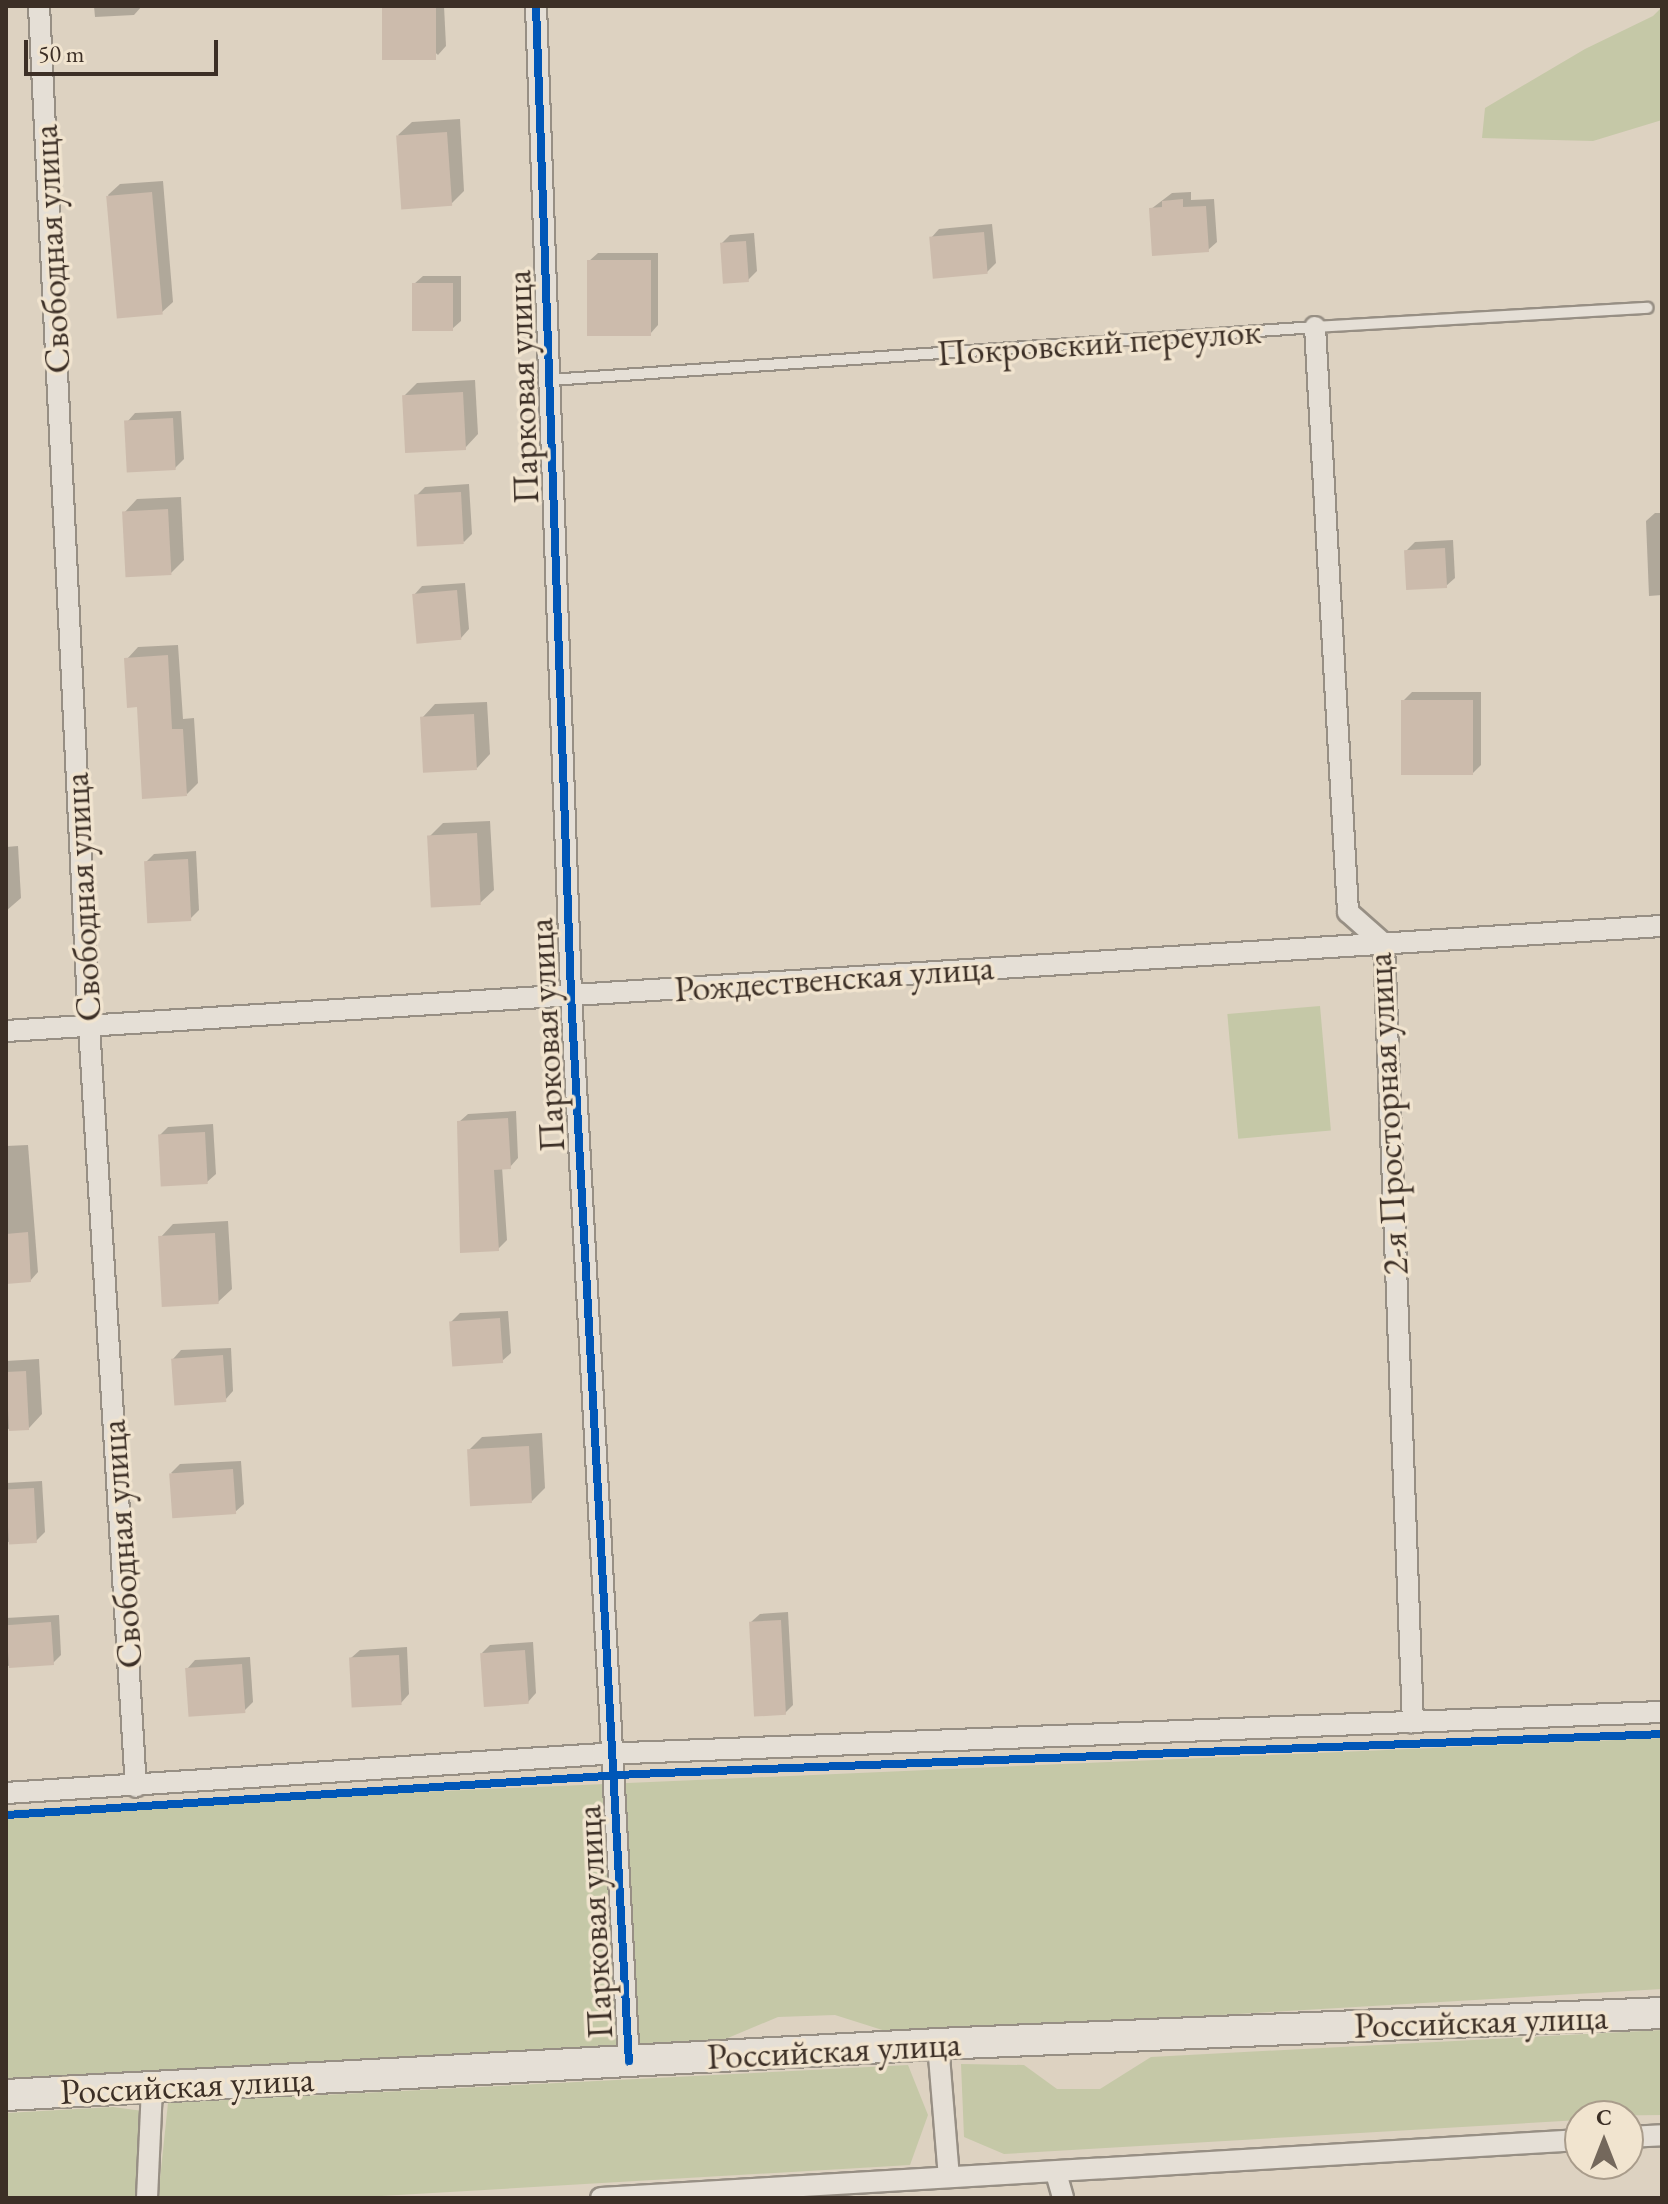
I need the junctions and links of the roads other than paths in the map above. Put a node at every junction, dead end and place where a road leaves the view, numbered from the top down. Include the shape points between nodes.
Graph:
1 (39, 6) edge
2 (536, 6) edge
3 (1647, 308) dead end
4 (1315, 327) junction
5 (550, 380) junction
6 (1662, 926) edge
7 (1384, 944) junction
8 (571, 995) junction
9 (89, 1026) junction
10 (6, 1031) edge
11 (1662, 1712) edge
12 (1413, 1722) junction
13 (613, 1754) junction
14 (136, 1787) junction
15 (6, 1793) edge
16 (1662, 2013) edge
17 (938, 2044) junction
18 (629, 2061) junction
19 (152, 2087) junction
20 (6, 2095) edge
21 (1564, 2141) edge
22 (1056, 2173) junction
23 (949, 2177) junction
24 (147, 2198) edge
25 (601, 2198) edge
26 (1063, 2198) edge

1 - 9 street, Свободная улица
2 - 5 street, Парковая улица
3 - 4 lane, Покровский переулок
4 - 5 lane, Покровский переулок
4 - 7 street, 2-я Просторная улица via 1348,912
5 - 8 street, Парковая улица
6 - 7 street, Рождественская улица
7 - 8 street, Рождественская улица
7 - 12 street, 2-я Просторная улица
8 - 9 street, Рождественская улица
8 - 13 street, Парковая улица
9 - 10 street, Рождественская улица
9 - 14 street, Свободная улица
11 - 12 street
12 - 13 street
13 - 14 street
13 - 18 street, Парковая улица
14 - 15 street
16 - 17 main road, Российская улица
17 - 18 main road, Российская улица
17 - 23 street
18 - 19 main road, Российская улица
19 - 20 main road, Российская улица
19 - 24 street
21 - 22 street
22 - 23 street
22 - 26 street
23 - 25 street

